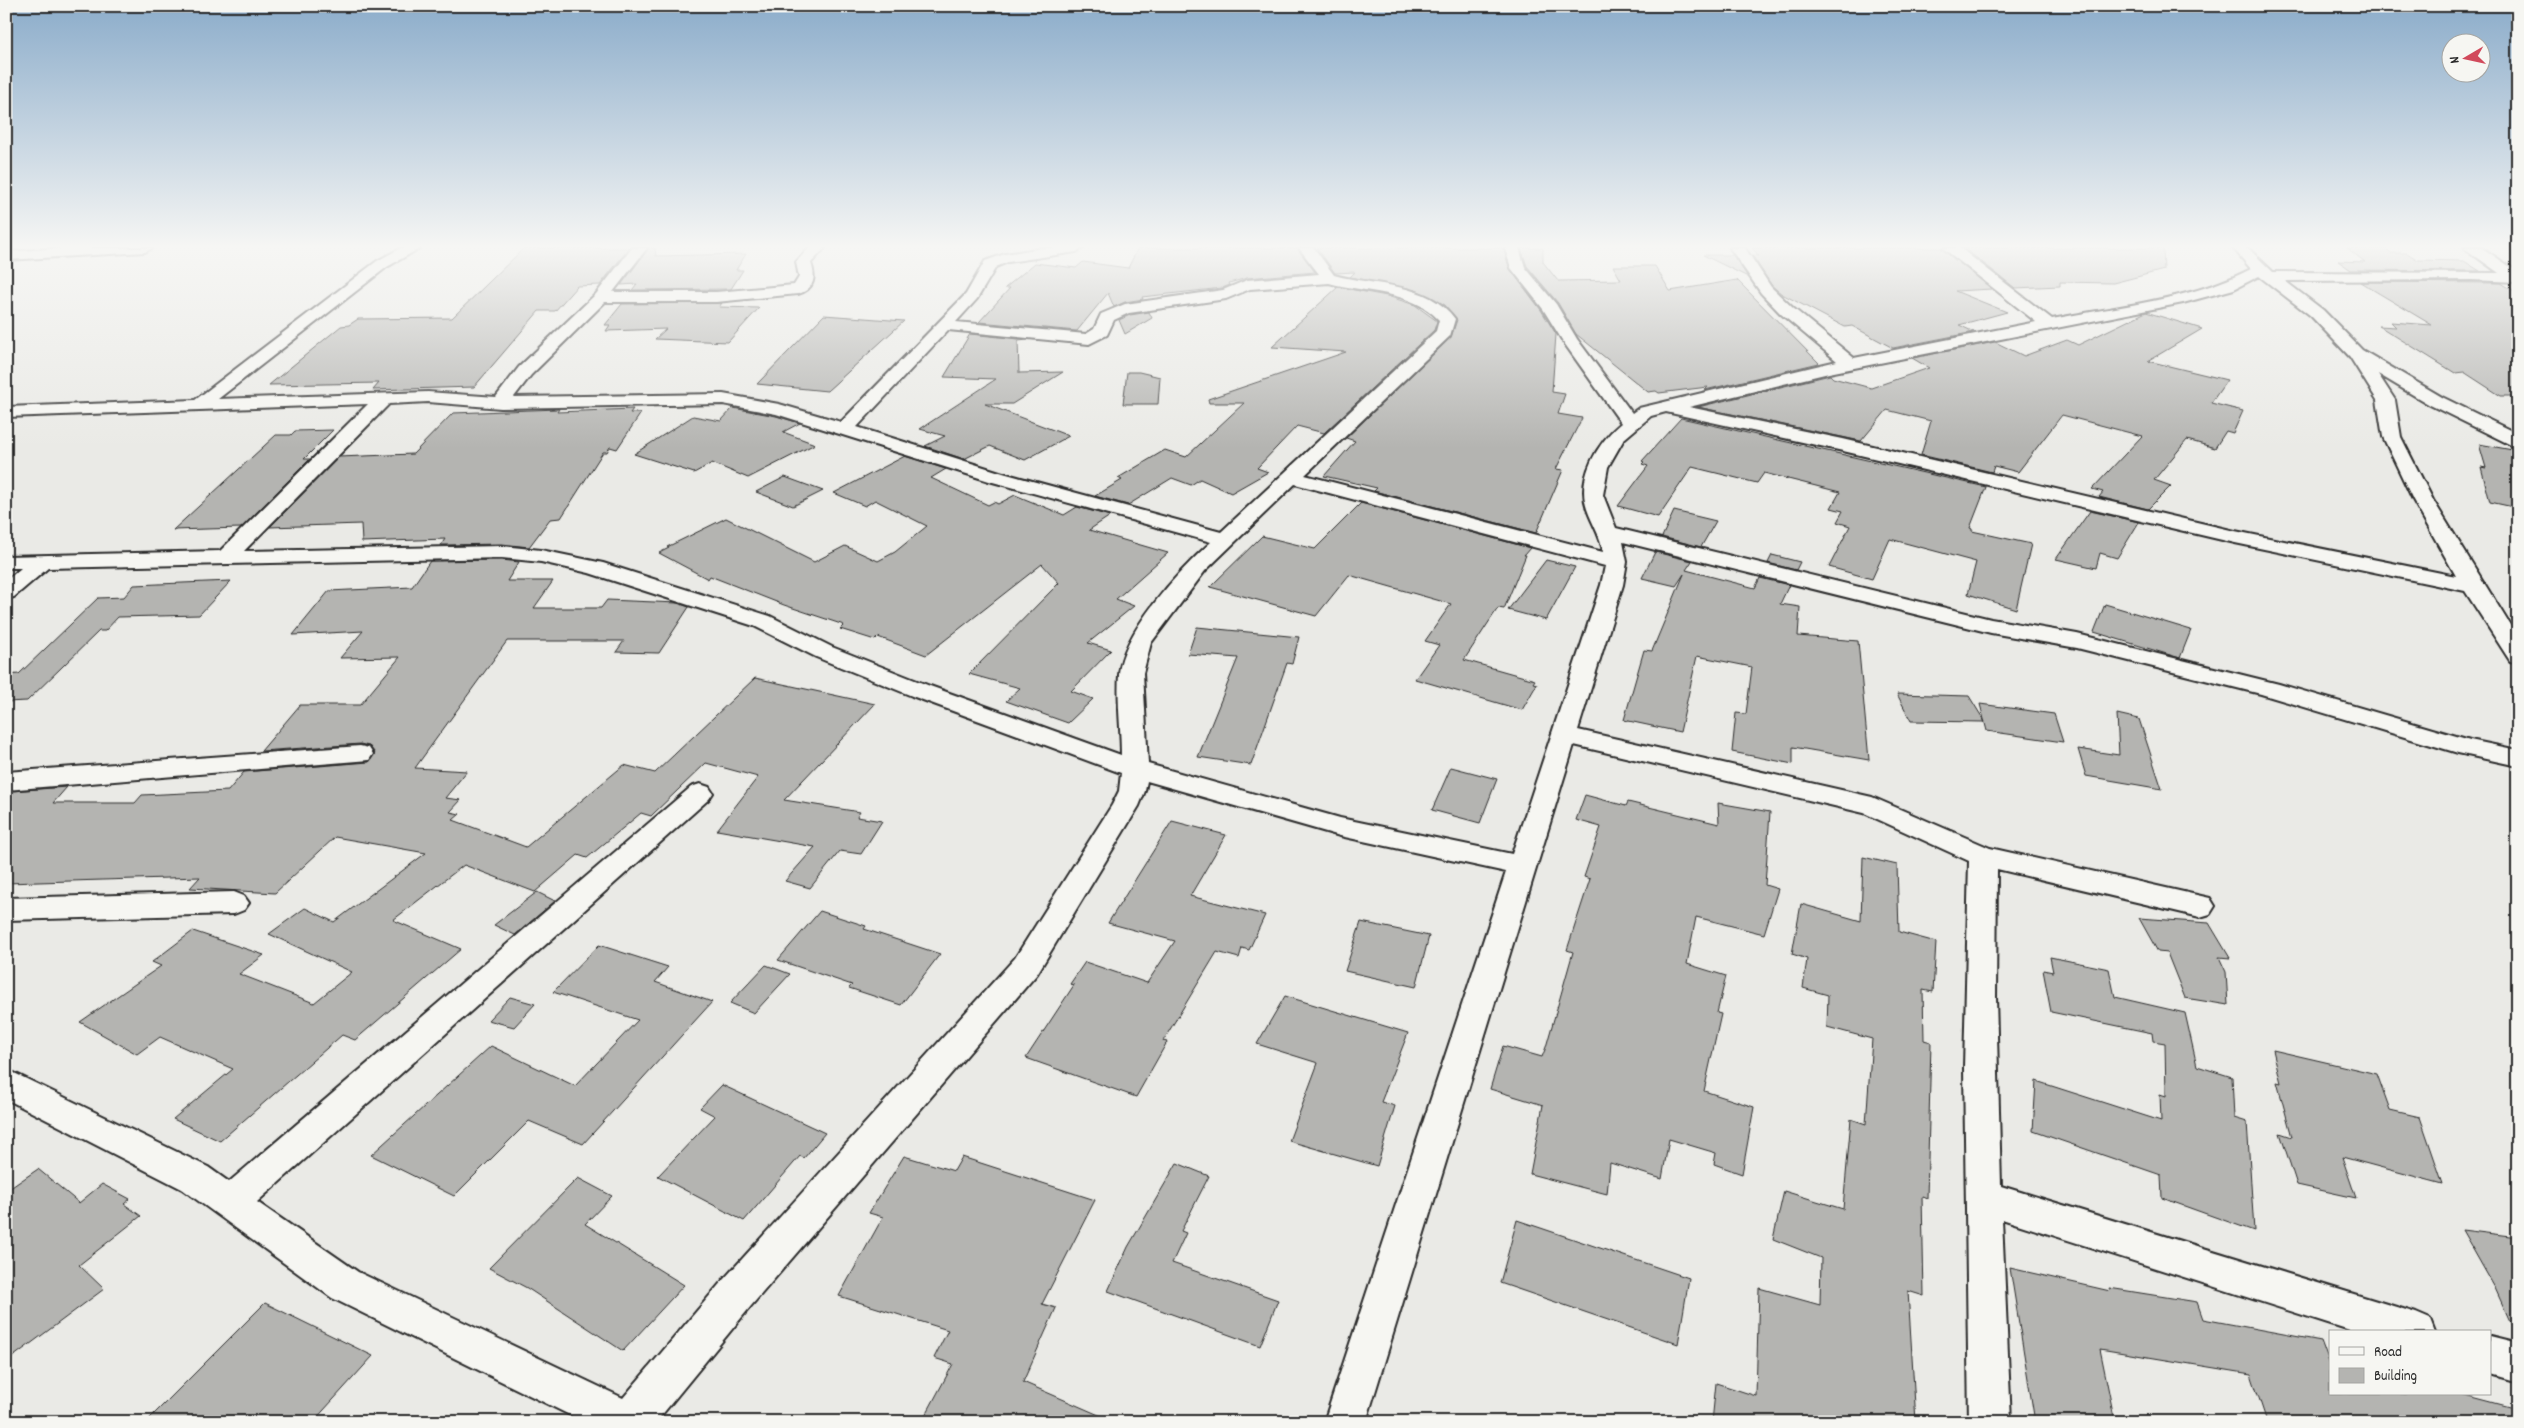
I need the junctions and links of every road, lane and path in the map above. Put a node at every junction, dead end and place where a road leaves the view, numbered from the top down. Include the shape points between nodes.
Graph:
1 (319, 315) edge
2 (584, 315) edge
3 (953, 315) edge
4 (1112, 315) edge
5 (1444, 315) edge
6 (1555, 315) edge
7 (1791, 315) edge
8 (2037, 315) edge
9 (2101, 315) edge
10 (2319, 315) edge
11 (942, 325) junction
12 (2050, 325) junction
13 (2356, 354) junction
14 (1851, 364) junction
15 (384, 400) junction
16 (2386, 400) junction
17 (2436, 401) junction
18 (202, 403) junction
19 (501, 403) junction
20 (1663, 407) junction
21 (6, 412) edge
22 (1631, 424) junction
23 (844, 430) junction
24 (2518, 441) edge
25 (1290, 477) junction
26 (1608, 532) junction
27 (1225, 539) junction
28 (227, 556) junction
29 (44, 561) junction
30 (6, 562) edge
31 (1616, 562) junction
32 (2473, 586) junction
33 (6, 592) edge
34 (2518, 656) edge
35 (1563, 735) junction
36 (360, 754) dead end
37 (2518, 758) edge
38 (1135, 769) junction
39 (6, 781) edge
40 (700, 793) dead end
41 (1983, 856) junction
42 (1522, 866) junction
43 (234, 903) dead end
44 (2200, 906) dead end
45 (6, 909) edge
46 (6, 1083) edge
47 (1983, 1197) junction
48 (230, 1203) junction
49 (2410, 1330) edge
50 (2492, 1355) edge
51 (2518, 1363) edge
52 (629, 1422) edge
53 (1345, 1422) edge
54 (1990, 1422) edge

1 - 18 street
2 - 19 street via 525,371
3 - 11 street
4 - 11 street via 1107,317 1101,332 1089,339
5 - 25 street via 1447,319 1444,333
6 - 22 street
7 - 14 street
8 - 12 street
9 - 12 street
10 - 13 street
11 - 23 street
12 - 14 street
13 - 16 street
13 - 17 street
14 - 20 street
15 - 18 street
15 - 19 street via 428,397
15 - 28 street
16 - 17 street
16 - 32 street via 2392,437 2423,500
17 - 24 street
18 - 21 street
19 - 23 street via 723,399 779,409
20 - 22 street via 1645,412
20 - 32 street via 1843,445 2235,537
22 - 26 street via 1617,436 1598,467 1593,495
23 - 27 street via 996,477
25 - 27 street
25 - 31 street
26 - 31 street
26 - 37 street via 1991,626 2106,648 2270,689 2467,747
27 - 38 street via 1197,566 1139,643 1131,673
28 - 29 street
28 - 38 street via 502,552 541,556 595,568 762,621 824,652 921,691
29 - 30 street
29 - 33 street
31 - 35 street via 1612,585
32 - 34 street
35 - 41 street via 1872,806
35 - 42 street
36 - 39 street
38 - 42 street via 1340,827
38 - 52 street via 1132,791 1125,806 1026,966 737,1293
40 - 48 street
41 - 44 street
41 - 47 street via 1980,936
42 - 53 street
43 - 45 street
46 - 48 street via 194,1178
47 - 49 street
47 - 54 street
48 - 52 street via 344,1285
50 - 51 street

